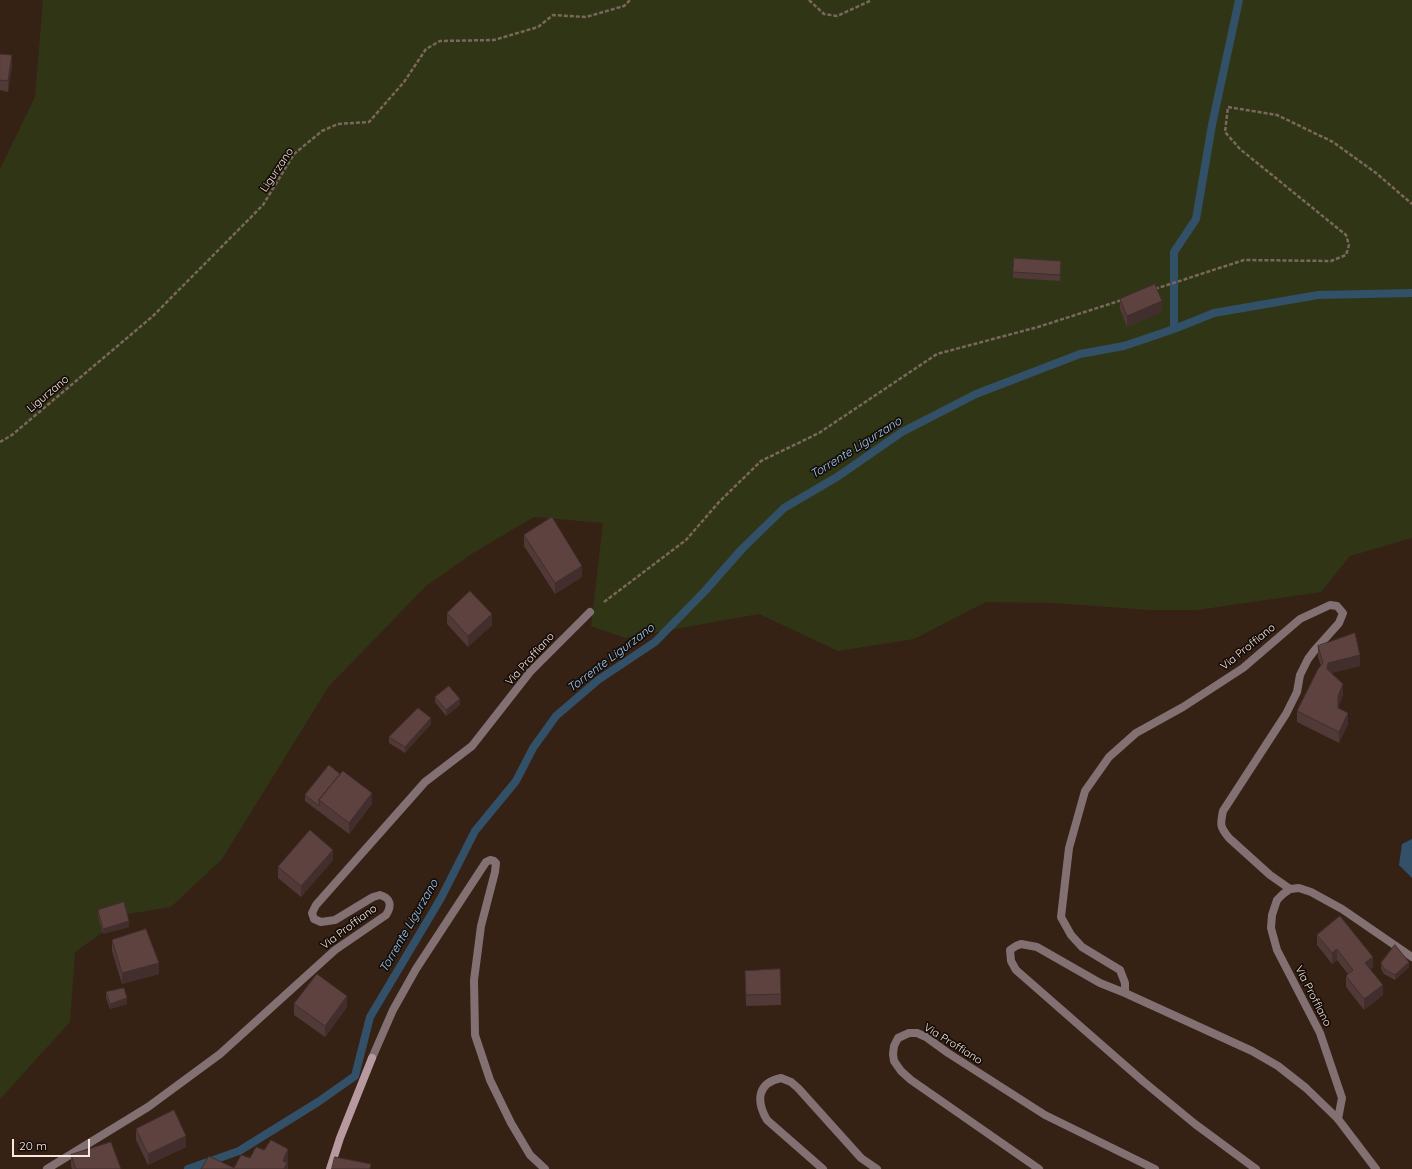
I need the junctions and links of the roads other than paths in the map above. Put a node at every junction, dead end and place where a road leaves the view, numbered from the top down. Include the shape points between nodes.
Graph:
1 (590, 612) road end
2 (1290, 889) junction
3 (1412, 957) edge
4 (1125, 993) junction
5 (1338, 1119) junction
6 (47, 1169) edge
7 (330, 1169) edge
8 (545, 1169) edge
9 (823, 1169) edge
10 (877, 1169) edge
11 (1039, 1169) edge
12 (1155, 1169) edge
13 (1256, 1169) edge
14 (1376, 1169) edge

1 - 6 street, Via Proffiano via 530,672 472,746 425,782 312,913 314,919 321,922 335,920 373,896 380,895 388,899 390,904 386,914 336,950 220,1054 148,1107
2 - 3 street, Via Proffiano via 1299,888 1311,892
2 - 4 street, Via Proffiano via 1270,875 1229,838 1220,824 1223,811 1286,714 1297,692 1300,675 1308,659 1340,623 1343,613 1338,606 1330,604 1300,619 1243,668 1136,733 1108,757 1085,791 1068,848 1061,917 1071,935 1082,947 1120,970 1125,983
2 - 5 street, Via Proffiano via 1277,900 1271,928 1277,950 1320,1033 1342,1098
4 - 5 street via 1252,1050 1306,1088
4 - 13 street via 1100,983 1038,948 1021,944 1010,950 1011,961 1016,970 1144,1082
5 - 14 street
7 - 8 street via 340,1138 393,1010 416,969 486,862 490,860 496,863 481,926 474,980 475,1035 490,1080 511,1123 530,1155
9 - 10 street via 767,1120 760,1103 761,1092 766,1084 781,1078 791,1082 861,1158
11 - 12 street, Via Proffiano via 901,1071 894,1061 893,1054 898,1038 908,1033 917,1033 1045,1115

